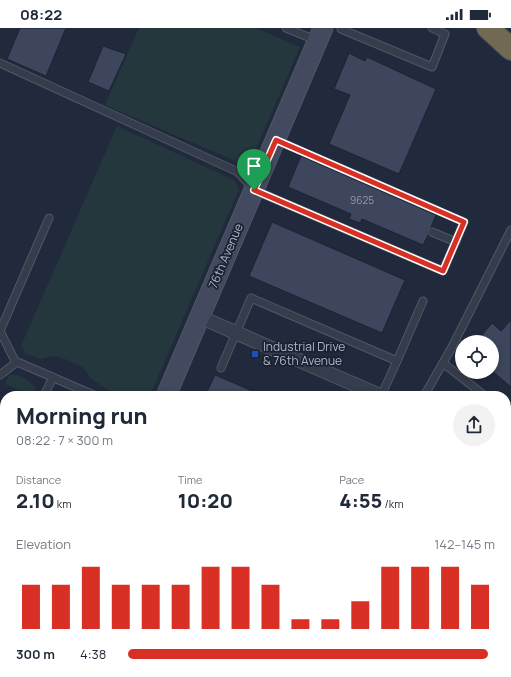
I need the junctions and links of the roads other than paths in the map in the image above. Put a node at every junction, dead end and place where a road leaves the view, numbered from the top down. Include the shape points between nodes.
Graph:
1 (286, 28) edge
2 (432, 28) edge
3 (488, 28) edge
4 (332, 31) edge
5 (511, 49) edge
6 (0, 63) edge
7 (276, 140) junction
8 (254, 190) junction
9 (49, 218) dead end
10 (511, 230) edge
11 (432, 232) dead end
12 (456, 242) junction
13 (423, 301) dead end
14 (200, 317) junction
15 (0, 331) edge
16 (237, 333) junction
17 (397, 361) junction
18 (18, 362) junction
19 (443, 363) junction
20 (221, 368) dead end
21 (0, 375) edge
22 (53, 377) junction
23 (46, 391) edge
24 (85, 391) edge
25 (168, 391) edge
26 (370, 391) edge
27 (383, 391) edge
28 (427, 391) edge
29 (479, 391) edge

1 - 4 lane
2 - 4 lane via 446,34 432,67
3 - 5 highway
4 - 7 street, 76th Avenue
6 - 8 lane via 238,172
7 - 8 street, 76th Avenue
7 - 12 lane via 464,222
8 - 12 lane via 443,271
8 - 14 street, 76th Avenue
9 - 15 lane
10 - 19 lane
11 - 12 lane
13 - 17 lane
14 - 16 street
14 - 25 street, 76th Avenue
15 - 18 lane via 15,361
16 - 17 lane via 251,298
16 - 20 lane
16 - 26 street
17 - 27 lane
18 - 21 lane
18 - 22 lane
19 - 28 lane
19 - 29 lane
22 - 23 lane
22 - 24 lane

